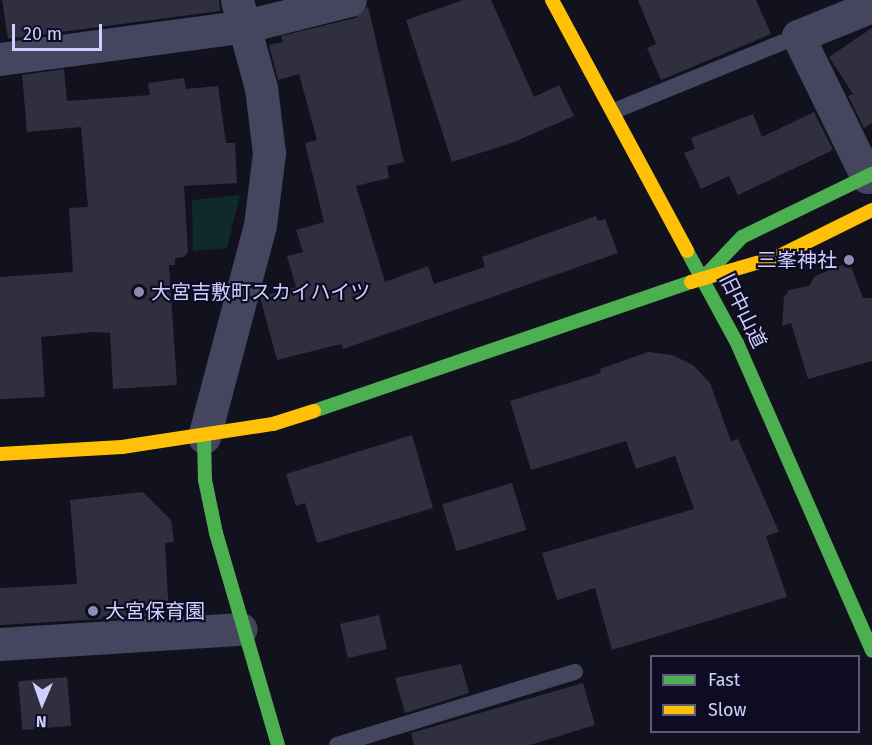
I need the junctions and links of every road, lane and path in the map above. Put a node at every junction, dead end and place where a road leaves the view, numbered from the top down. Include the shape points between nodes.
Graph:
1 (350, 0) edge
2 (552, 0) edge
3 (872, 6) edge
4 (242, 13) edge
5 (798, 36) junction
6 (1, 52) edge
7 (614, 111) junction
8 (870, 176) edge
9 (872, 210) edge
10 (704, 277) junction
11 (204, 437) junction
12 (0, 454) edge
13 (241, 629) junction
14 (0, 644) edge
15 (872, 651) edge
16 (574, 672) dead end
17 (278, 745) edge
18 (337, 745) edge

1 - 4 street
2 - 7 main road, 旧中山道
3 - 5 street
4 - 6 street
4 - 11 street via 267,121 268,153 260,225
5 - 7 lane
5 - 8 street
7 - 10 main road, 旧中山道
8 - 10 main road via 742,237
9 - 10 main road via 777,257
10 - 11 main road via 343,404 273,424
10 - 15 main road, 旧中山道
11 - 12 main road
11 - 13 main road via 205,480
13 - 14 street
13 - 17 main road
16 - 18 lane

